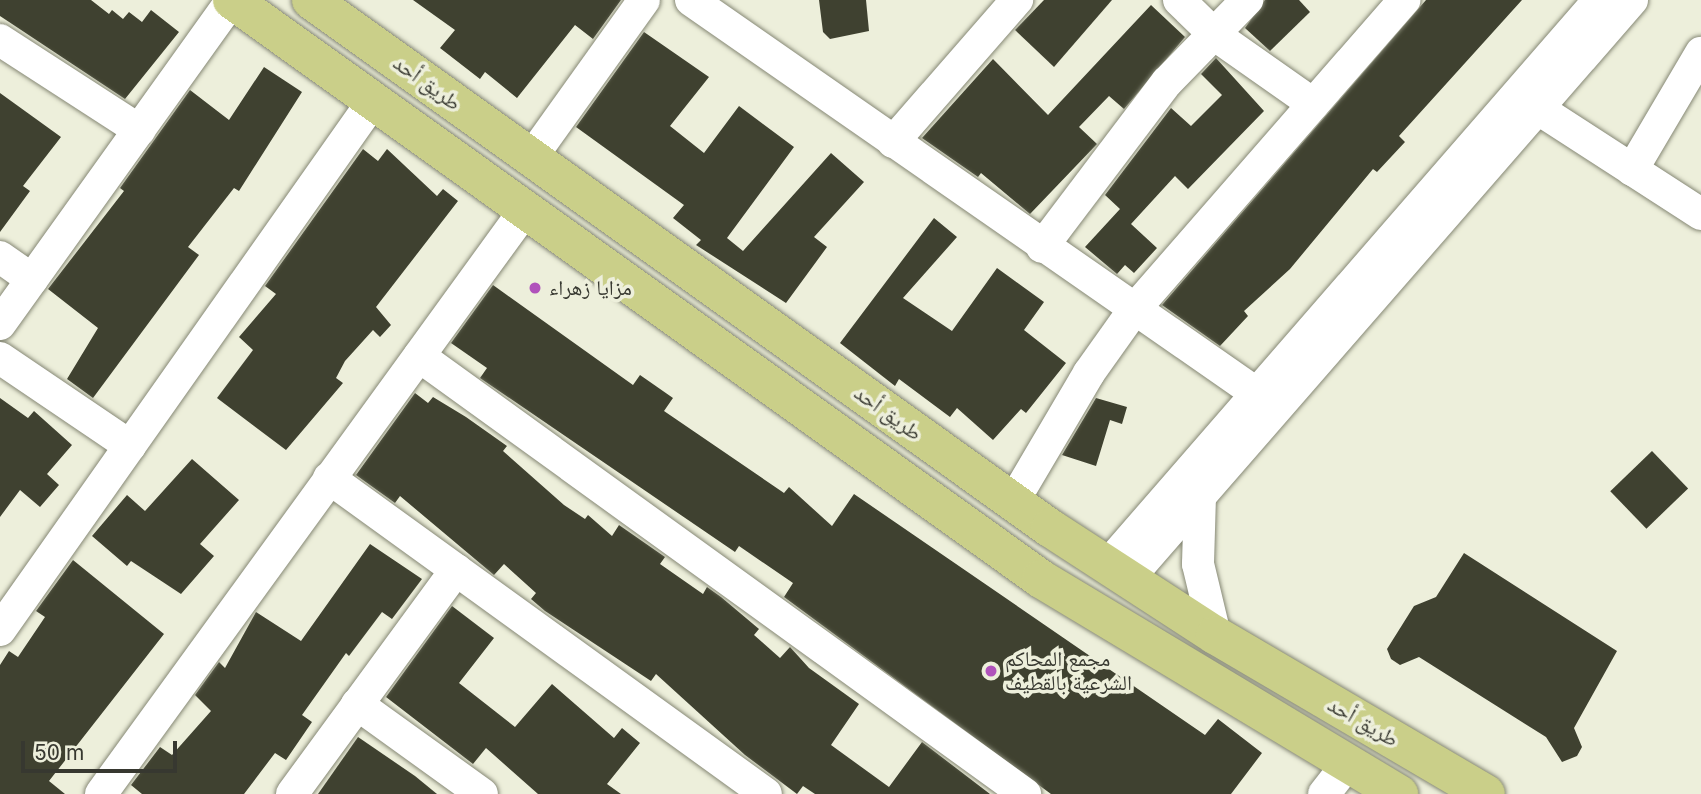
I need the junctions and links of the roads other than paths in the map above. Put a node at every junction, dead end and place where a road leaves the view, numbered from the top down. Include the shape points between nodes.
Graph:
1 (232, 0) edge
2 (311, 0) edge
3 (644, 0) edge
4 (691, 0) edge
5 (1017, 0) edge
6 (1179, 0) edge
7 (1247, 0) edge
8 (1404, 0) edge
9 (1632, 0) edge
10 (1591, 3) edge
11 (1215, 35) junction
12 (0, 40) edge
13 (1701, 53) edge
14 (373, 101) junction
15 (1313, 104) junction
16 (1537, 108) junction
17 (139, 130) junction
18 (893, 142) junction
19 (531, 158) junction
20 (1633, 170) junction
21 (525, 209) junction
22 (1701, 214) edge
23 (1042, 247) junction
24 (0, 257) edge
25 (32, 279) junction
26 (1133, 311) junction
27 (0, 324) edge
28 (419, 356) junction
29 (0, 358) edge
30 (1256, 393) junction
31 (130, 446) junction
32 (329, 478) junction
33 (1200, 496) junction
34 (1013, 502) junction
35 (456, 570) junction
36 (1117, 573) junction
37 (0, 630) edge
38 (1215, 635) junction
39 (357, 705) junction
40 (1348, 763) junction
41 (1386, 791) edge
42 (101, 794) edge
43 (292, 794) edge
44 (481, 794) edge
45 (765, 794) edge
46 (1025, 794) edge
47 (1324, 794) edge
48 (1486, 794) edge

1 - 14 main road, طريق أحد
1 - 17 street
2 - 19 main road, طريق أحد
3 - 19 street
4 - 18 street
5 - 18 street
6 - 11 street
7 - 11 street
8 - 15 street
9 - 16 street
10 - 30 street
11 - 15 street
11 - 23 street via 1167,82
12 - 17 street
13 - 20 street
14 - 21 main road, طريق أحد
14 - 31 street
15 - 26 street
16 - 20 street
16 - 33 street
17 - 25 street
18 - 23 street
19 - 34 main road, طريق أحد
20 - 22 street
21 - 28 street
21 - 40 main road, طريق أحد via 1041,579
23 - 26 street
24 - 25 street
25 - 27 street
26 - 30 street
26 - 34 street via 1089,373
28 - 32 street
28 - 46 street
29 - 31 street
30 - 36 street
31 - 37 street
32 - 35 street
32 - 42 street
33 - 36 street
33 - 38 street via 1198,564
34 - 36 main road, طريق أحد
35 - 39 street
35 - 45 street
36 - 38 main road, طريق أحد
38 - 48 main road, طريق أحد
39 - 43 street
39 - 44 street
40 - 41 main road, طريق أحد
40 - 47 street

